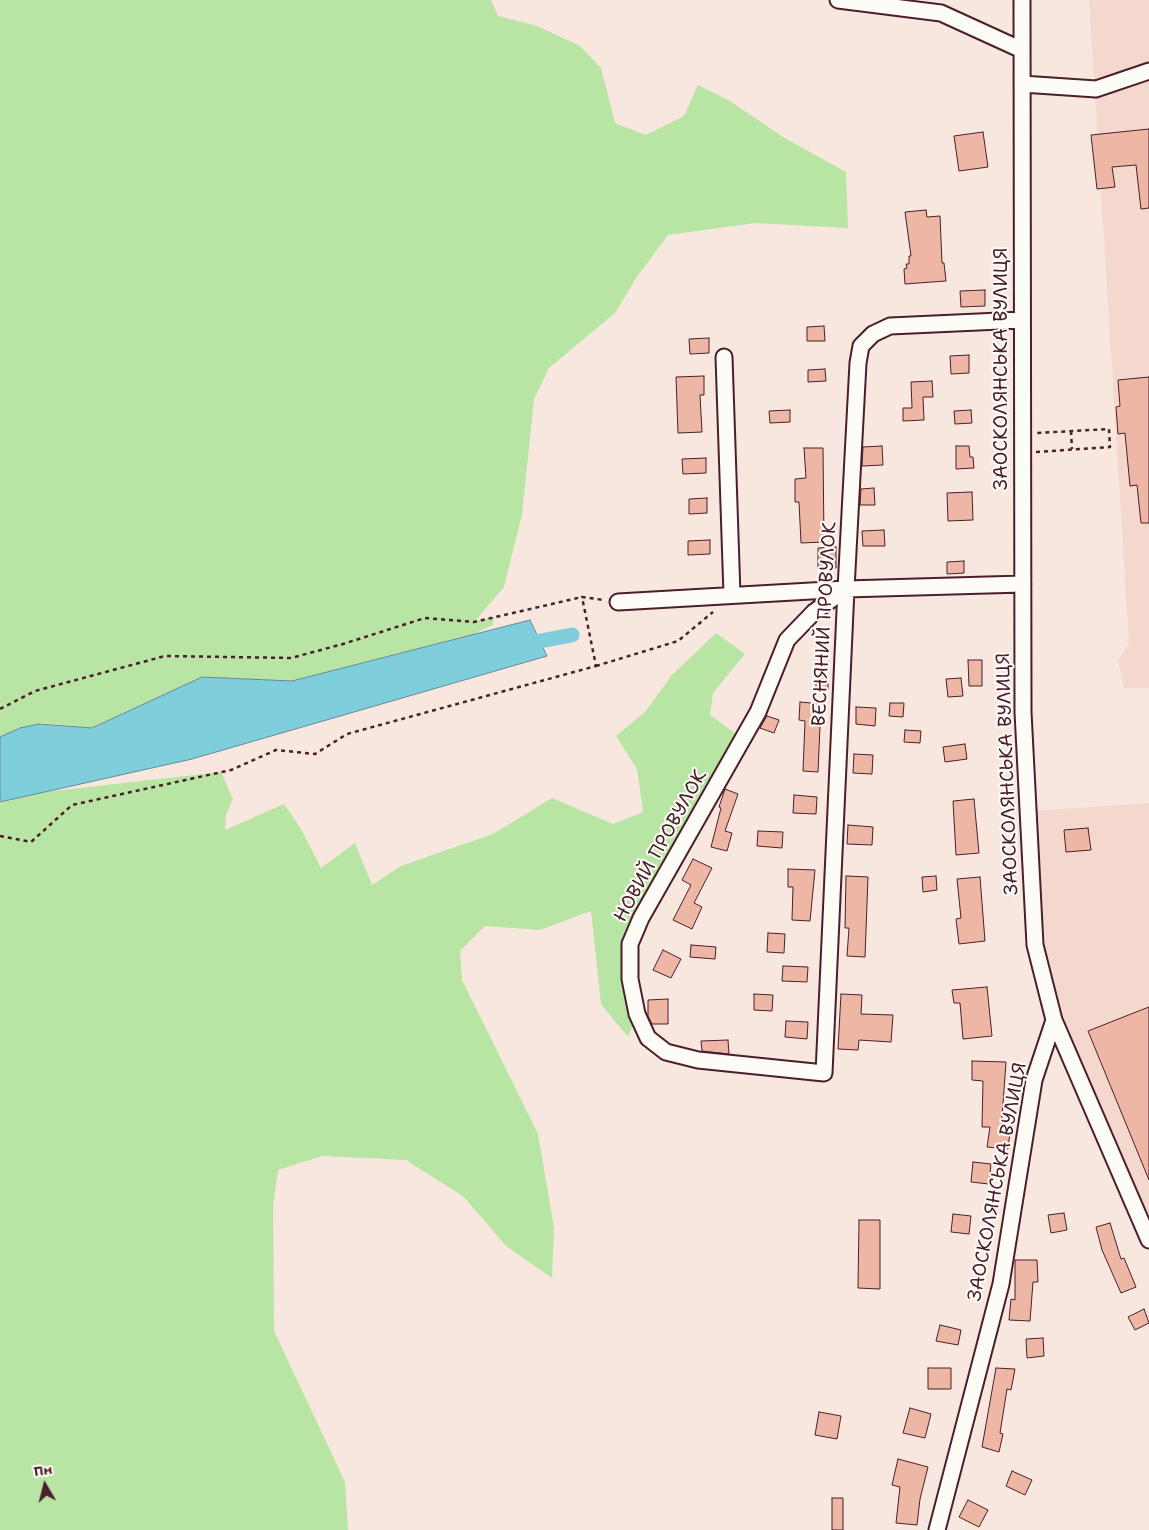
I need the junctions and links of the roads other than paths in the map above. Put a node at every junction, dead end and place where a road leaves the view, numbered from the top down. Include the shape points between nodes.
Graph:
1 (838, 0) edge
2 (1022, 0) edge
3 (1022, 50) junction
4 (1149, 71) edge
5 (1022, 84) junction
6 (1022, 320) junction
7 (724, 357) dead end
8 (1023, 584) junction
9 (846, 589) junction
10 (732, 595) junction
11 (618, 602) road end
12 (1054, 1020) junction
13 (824, 1073) joint
14 (1149, 1240) edge
15 (937, 1530) edge

1 - 3 street via 941,13
2 - 3 street, ЗАОСКОЛЯНСЬКА ВУЛИЦЯ
3 - 5 street, ЗАОСКОЛЯНСЬКА ВУЛИЦЯ
4 - 5 street via 1096,89
5 - 6 street, ЗАОСКОЛЯНСЬКА ВУЛИЦЯ
6 - 8 street, ЗАОСКОЛЯНСЬКА ВУЛИЦЯ
6 - 9 street, ВЕСНЯНИЙ ПРОВУЛОК via 890,326 873,334 861,346
7 - 10 street
8 - 9 street
8 - 12 street, ЗАОСКОЛЯНСЬКА ВУЛИЦЯ via 1023,712 1035,945
9 - 10 street
9 - 13 street, ВЕСНЯНИЙ ПРОВУЛОК
9 - 13 street, НОВИЙ ПРОВУЛОК via 814,612 787,640 758,712 641,918 630,944 630,979 638,1014 648,1038 666,1052 698,1060
10 - 11 street
12 - 14 street
12 - 15 street, ЗАОСКОЛЯНСЬКА ВУЛИЦЯ via 1034,1080 1001,1284

